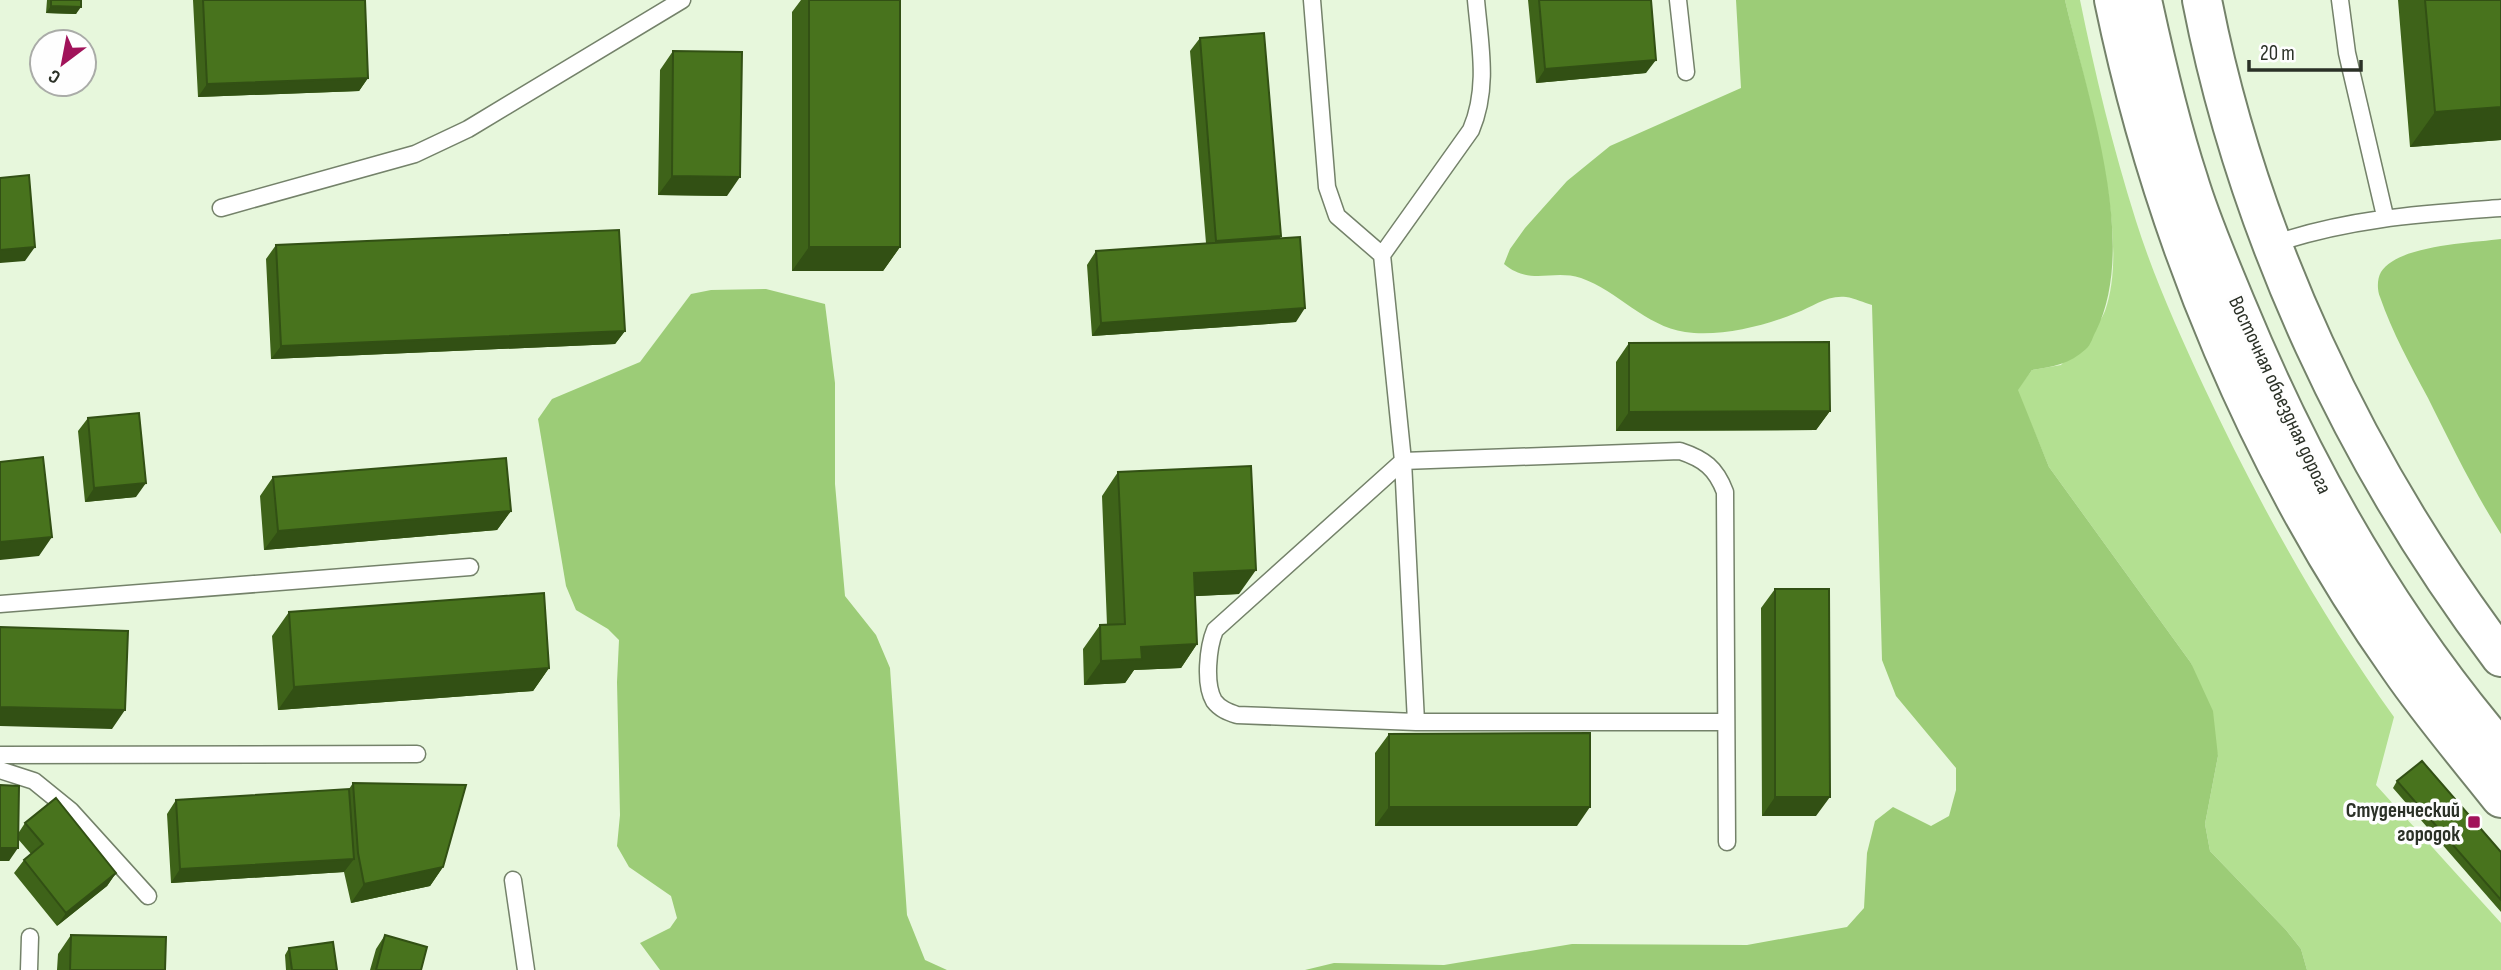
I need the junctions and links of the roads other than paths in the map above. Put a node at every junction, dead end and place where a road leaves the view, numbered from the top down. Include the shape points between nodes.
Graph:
1 (682, 0) edge
2 (1312, 0) edge
3 (1476, 0) edge
4 (1678, 0) edge
5 (2114, 0) edge
6 (2140, 0) edge
7 (2202, 0) edge
8 (2340, 0) edge
9 (1686, 72) dead end
10 (2149, 144) junction
11 (221, 208) dead end
12 (2501, 208) edge
13 (2385, 216) junction
14 (2272, 244) junction
15 (1382, 255) junction
16 (1403, 461) junction
17 (470, 567) dead end
18 (0, 604) edge
19 (2501, 657) edge
20 (1416, 722) junction
21 (1725, 722) junction
22 (2501, 751) edge
23 (418, 754) dead end
24 (0, 755) edge
25 (0, 770) edge
26 (2501, 798) edge
27 (1727, 842) dead end
28 (513, 880) dead end
29 (148, 897) dead end
30 (30, 937) dead end
31 (29, 970) edge
32 (526, 970) edge

1 - 11 lane via 468,129 415,154
2 - 15 lane via 1327,187 1337,216
3 - 15 lane via 1483,84 1479,111 1471,130
4 - 9 lane
5 - 10 main road
6 - 10 main road
6 - 22 main road, Восточная объездная дорога via 2188,180 2281,408 2369,569 2425,653
7 - 14 main road via 2239,147
8 - 13 lane via 2347,53
10 - 26 main road via 2199,289 2267,442 2307,517 2400,668
12 - 13 lane
13 - 14 lane
14 - 19 main road via 2341,397 2383,477
15 - 16 lane
16 - 20 lane
16 - 20 lane via 1215,630 1210,643 1210,689 1223,710 1237,715
16 - 21 lane via 1680,452 1700,458 1718,474 1725,492
17 - 18 lane
20 - 21 lane
21 - 27 lane
23 - 24 lane
25 - 29 lane via 34,781 71,811
28 - 32 lane
30 - 31 lane

